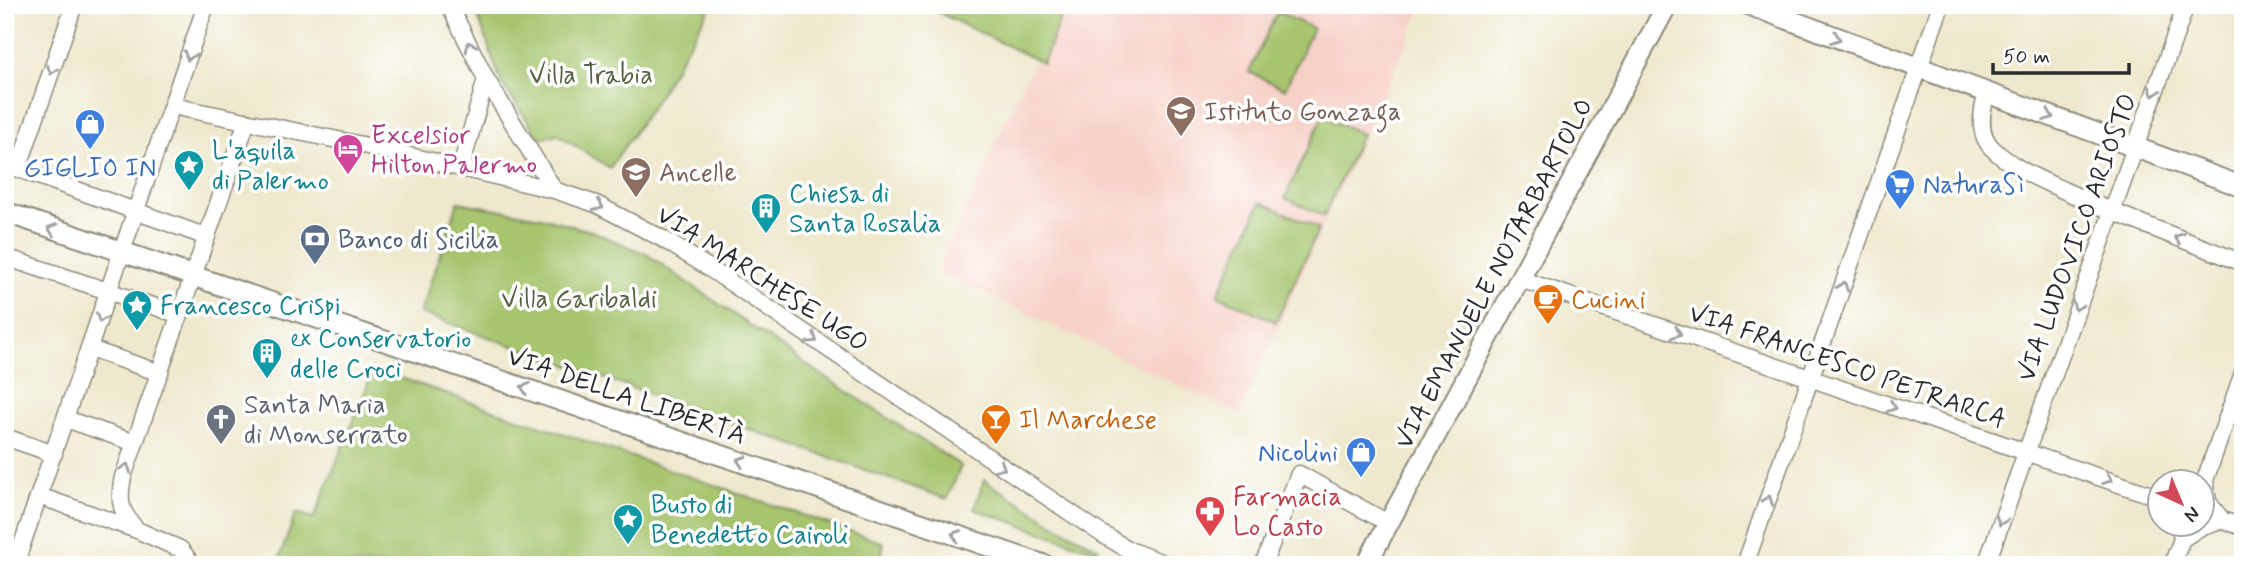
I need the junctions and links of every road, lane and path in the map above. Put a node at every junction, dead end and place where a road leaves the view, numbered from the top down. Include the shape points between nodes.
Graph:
1 (74, 5) edge
2 (206, 5) edge
3 (449, 5) edge
4 (1667, 5) edge
5 (1749, 5) edge
6 (1941, 5) edge
7 (2186, 5) edge
8 (1919, 68) junction
9 (486, 79) junction
10 (1987, 94) junction
11 (172, 106) junction
12 (247, 121) junction
13 (2134, 148) junction
14 (12, 167) edge
15 (461, 167) junction
16 (2243, 187) edge
17 (554, 190) junction
18 (137, 210) junction
19 (5, 212) edge
20 (2111, 212) junction
21 (207, 237) junction
22 (122, 253) junction
23 (5, 257) edge
24 (2243, 262) edge
25 (194, 277) junction
26 (1520, 279) junction
27 (109, 293) junction
28 (180, 314) junction
29 (90, 349) junction
30 (160, 373) junction
31 (2243, 373) edge
32 (1811, 380) junction
33 (66, 419) junction
34 (5, 437) edge
35 (135, 443) junction
36 (2026, 451) junction
37 (54, 454) junction
38 (2209, 468) edge
39 (2146, 493) edge
40 (39, 496) junction
41 (2216, 512) edge
42 (2222, 520) junction
43 (2216, 522) edge
44 (1388, 523) junction
45 (2243, 527) edge
46 (137, 530) junction
47 (2179, 538) edge
48 (15, 565) edge
49 (193, 565) edge
50 (1044, 565) edge
51 (1168, 565) edge
52 (1264, 565) edge
53 (1366, 565) edge
54 (1745, 565) edge
55 (1986, 565) edge
56 (2172, 565) edge

1 -> 14 street
2 -> 11 street
9 -> 3 street
4 - 26 street, VIA EMANUELE NOTARBARTOLO
5 -> 8 street
6 - 8 street
7 -> 13 street, VIA LUDOVICO ARIOSTO
8 - 10 street
32 -> 8 street
9 - 15 street
9 - 17 street
10 -> 13 street
10 - 20 street via 1980,113 1991,148 2031,175
11 - 12 street, VIA MARCHESE UGO
11 - 18 street
12 - 15 street, VIA MARCHESE UGO
12 - 21 street
13 - 16 street
13 - 20 street, VIA LUDOVICO ARIOSTO
14 - 18 street
15 - 17 street, VIA MARCHESE UGO
17 -> 51 street, VIA MARCHESE UGO via 596,204 663,239 1072,515 1129,550
18 - 21 street
18 - 22 street
22 -> 19 street, VIA DELLA LIBERTÀ
24 -> 20 street
20 -> 36 street, VIA LUDOVICO ARIOSTO
21 - 25 street
22 - 25 street, VIA DELLA LIBERTÀ
22 - 27 street
23 - 27 street
25 - 28 street
50 -> 25 street, VIA DELLA LIBERTÀ
26 -> 32 street, VIA FRANCESCO PETRARCA
26 - 44 street, VIA EMANUELE NOTARBARTOLO
27 - 28 street
27 -> 29 street
28 - 30 street
29 - 30 street
29 - 33 street
30 - 35 street
31 - 38 street
32 -> 36 street, VIA FRANCESCO PETRARCA
54 -> 32 street
33 - 35 street
33 - 37 street
34 - 37 street
46 -> 35 street via 120,505
36 -> 39 street, VIA FRANCESCO PETRARCA
36 -> 55 street, VIA LUDOVICO ARIOSTO
37 - 40 street
40 - 46 street
40 - 48 street
41 - 42 street
42 - 43 street
42 - 45 street
44 - 52 street via 1299,474
44 - 53 street, VIA EMANUELE NOTARBARTOLO
46 - 49 street via 180,549
47 - 56 street

